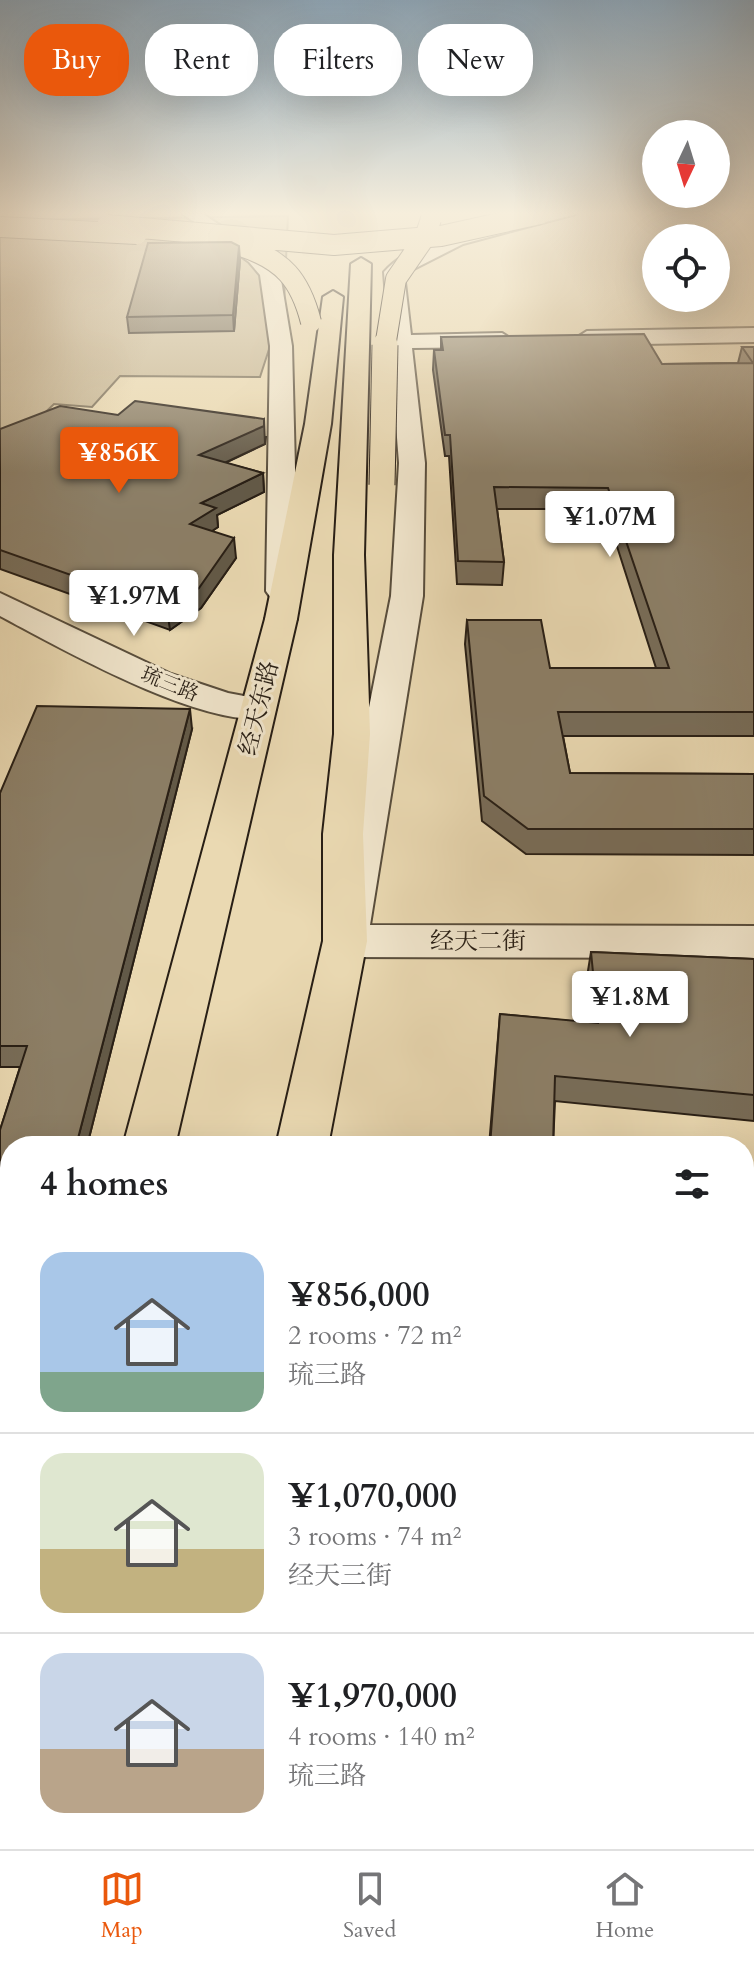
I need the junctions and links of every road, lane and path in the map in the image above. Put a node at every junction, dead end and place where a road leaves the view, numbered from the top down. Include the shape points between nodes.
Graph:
1 (274, 300) edge
2 (306, 300) edge
3 (342, 300) edge
4 (349, 300) edge
5 (391, 300) edge
6 (396, 300) edge
7 (754, 335) edge
8 (569, 339) edge
9 (523, 340) edge
10 (400, 342) junction
11 (318, 424) junction
12 (0, 603) edge
13 (281, 619) junction
14 (258, 709) junction
15 (352, 734) junction
16 (345, 941) junction
17 (754, 942) edge
18 (151, 1136) edge
19 (304, 1136) edge

1 - 13 street via 281,346
2 - 11 main road, bridge
3 - 11 main road, 经天东路
4 - 15 main road
5 - 15 main road, bridge via 378,593
6 - 10 street
7 - 8 street
9 - 10 street
10 - 16 street via 412,463 407,596
11 - 13 main road, 经天东路
12 - 14 street, 琉三路 via 104,657 223,705
13 - 14 main road, 经天东路
14 - 18 main road, 经天东路
15 - 16 main road via 343,834
16 - 17 street, 经天二街
16 - 19 main road

